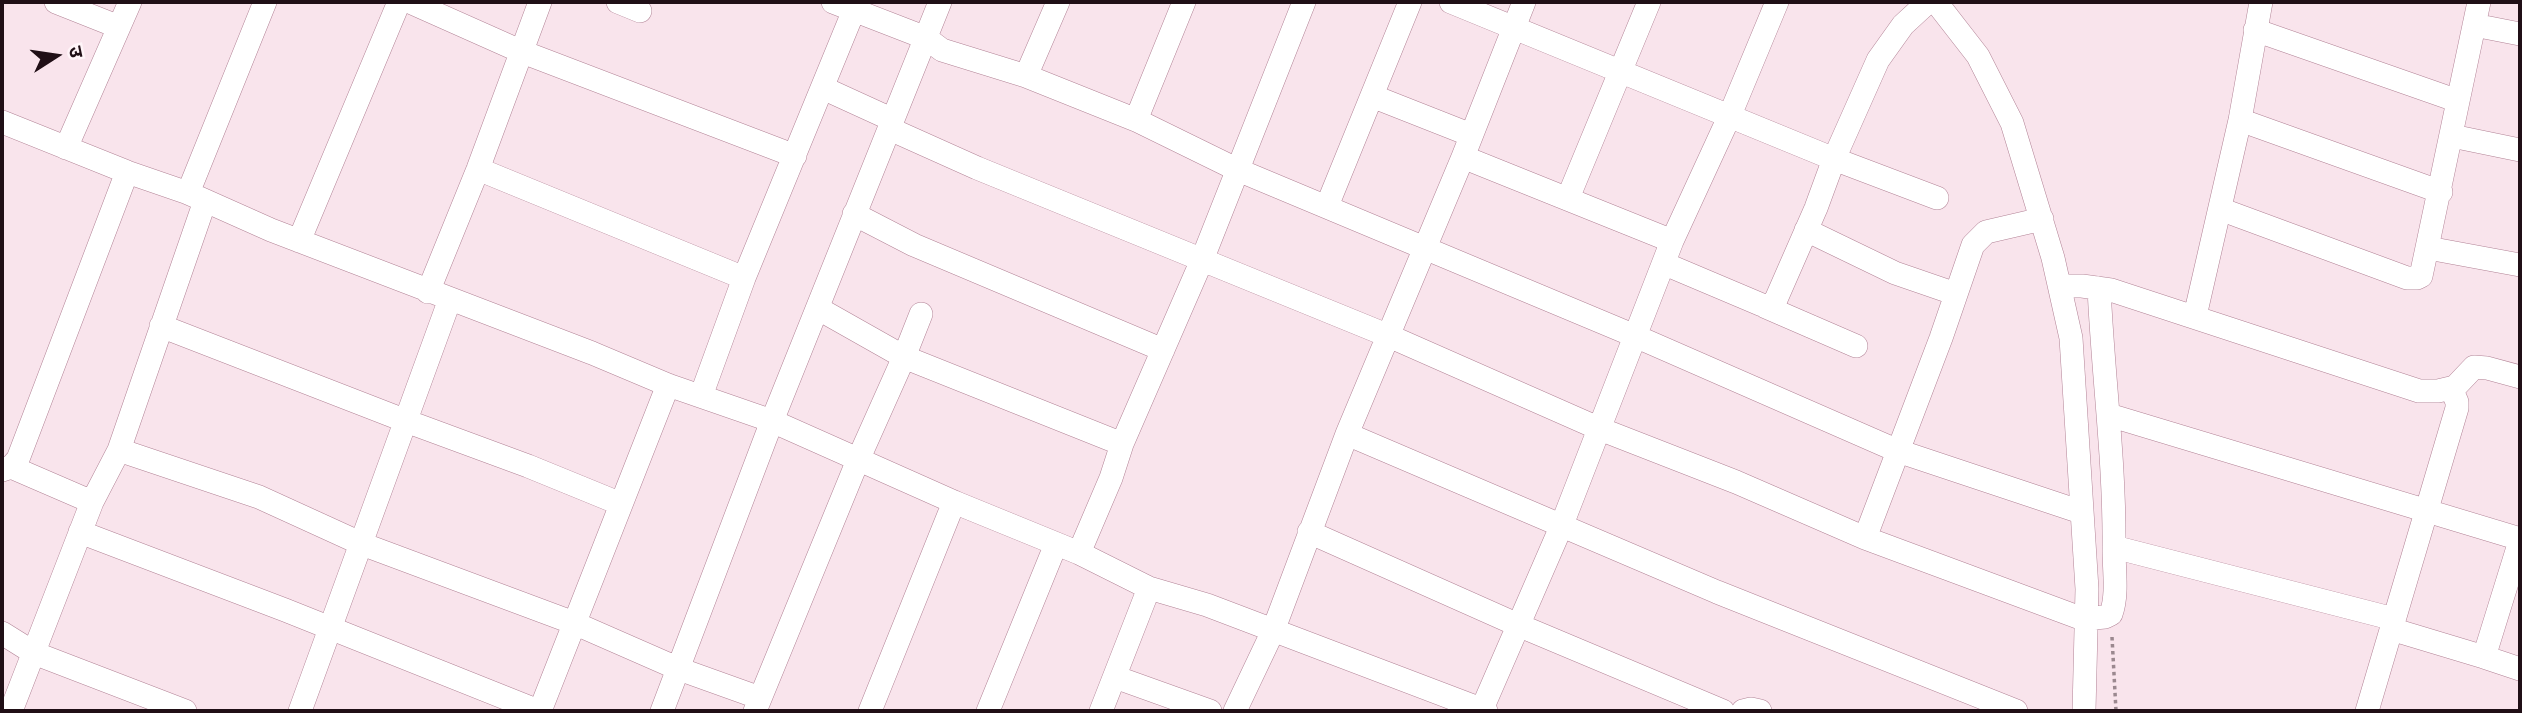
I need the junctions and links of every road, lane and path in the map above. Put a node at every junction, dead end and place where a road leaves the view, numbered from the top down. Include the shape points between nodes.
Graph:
1 (56, 2) edge
2 (130, 2) edge
3 (265, 2) edge
4 (399, 2) edge
5 (410, 2) edge
6 (540, 2) edge
7 (618, 2) edge
8 (940, 2) edge
9 (1058, 2) edge
10 (1184, 2) edge
11 (1304, 2) edge
12 (1410, 2) edge
13 (1451, 2) edge
14 (1524, 2) edge
15 (1649, 2) edge
16 (1776, 2) edge
17 (1928, 2) edge
18 (1936, 2) edge
19 (2261, 2) edge
20 (2479, 2) edge
21 (844, 6) edge
22 (640, 11) dead end
23 (2474, 25) junction
24 (118, 27) junction
25 (1513, 27) junction
26 (2255, 30) junction
27 (2520, 34) edge
28 (926, 38) junction
29 (520, 51) junction
30 (1620, 69) junction
31 (1026, 76) junction
32 (823, 88) junction
33 (1372, 96) junction
34 (2458, 102) junction
35 (1730, 115) junction
36 (1136, 120) junction
37 (2240, 120) junction
38 (892, 125) junction
39 (4, 130) edge
40 (1471, 135) junction
41 (2452, 135) junction
42 (65, 148) junction
43 (2520, 150) edge
44 (794, 156) junction
45 (1463, 157) junction
46 (1834, 159) junction
47 (478, 169) junction
48 (1238, 170) junction
49 (127, 172) junction
50 (2441, 192) junction
51 (196, 197) junction
52 (1568, 198) junction
53 (1937, 198) dead end
54 (1327, 206) junction
55 (2220, 209) junction
56 (854, 214) junction
57 (2042, 219) junction
58 (1806, 230) junction
59 (299, 241) junction
60 (1672, 241) junction
61 (1424, 248) junction
62 (2428, 248) junction
63 (1202, 260) junction
64 (1665, 264) junction
65 (2520, 265) edge
66 (744, 278) junction
67 (2077, 286) junction
68 (428, 292) junction
69 (1956, 294) junction
70 (450, 299) junction
71 (1766, 307) junction
72 (819, 309) junction
73 (921, 314) dead end
74 (2194, 316) junction
75 (161, 326) junction
76 (1389, 336) junction
77 (1635, 336) junction
78 (1856, 346) dead end
79 (1163, 350) junction
80 (904, 357) junction
81 (2520, 377) edge
82 (668, 385) junction
83 (2451, 388) junction
84 (701, 396) junction
85 (2109, 415) junction
86 (406, 421) junction
87 (772, 421) junction
88 (1600, 429) junction
89 (1348, 434) junction
90 (1122, 444) junction
91 (119, 450) junction
92 (1898, 451) junction
93 (858, 460) junction
94 (6, 469) edge
95 (92, 502) junction
96 (954, 502) junction
97 (621, 504) junction
98 (2426, 509) junction
99 (2081, 512) junction
100 (1561, 527) junction
101 (80, 532) junction
102 (1309, 532) junction
103 (1865, 538) junction
104 (2520, 540) edge
105 (362, 544) junction
106 (1056, 544) junction
107 (2114, 547) junction
108 (1079, 553) junction
109 (1149, 588) junction
110 (2099, 617) junction
111 (574, 623) junction
112 (2393, 624) junction
113 (1518, 625) junction
114 (332, 628) junction
115 (1273, 631) junction
116 (2, 633) edge
117 (34, 653) junction
118 (2484, 657) junction
119 (679, 668) junction
120 (2520, 668) edge
121 (1115, 677) junction
122 (1428, 701) edge
123 (758, 704) edge
124 (1484, 710) edge
125 (11, 711) edge
126 (185, 711) edge
127 (300, 711) edge
128 (539, 711) edge
129 (662, 711) edge
130 (870, 711) edge
131 (988, 711) edge
132 (1101, 711) edge
133 (1210, 711) edge
134 (1236, 711) edge
135 (1723, 711) edge
136 (1743, 711) edge
137 (1760, 711) edge
138 (2016, 711) edge
139 (2084, 711) edge
140 (2116, 711) edge
141 (2367, 711) edge

1 - 24 street
2 - 24 street
3 - 51 street
4 - 59 street
5 - 29 street
6 - 29 street
7 - 22 street
8 - 28 street
9 - 31 street
10 - 36 street
11 - 48 street
12 - 33 street
13 - 25 street
14 - 25 street
15 - 30 street
16 - 35 street
17 - 46 street via 1886,46
18 - 57 street via 1978,56 2012,123
19 - 26 street
20 - 23 street
21 - 28 street
21 - 32 street
23 - 27 street
23 - 34 street
24 - 42 street
25 - 30 street
25 - 40 street
26 - 34 street
26 - 37 street
28 - 31 street via 942,50
28 - 38 street
29 - 44 street
29 - 47 street
30 - 35 street
30 - 52 street
31 - 36 street
32 - 38 street
32 - 44 street
33 - 40 street
33 - 54 street
34 - 41 street
35 - 46 street
35 - 60 street
36 - 48 street
37 - 50 street
37 - 55 street
38 - 56 street
38 - 63 street via 989,173
39 - 42 street
40 - 45 street
41 - 43 street
41 - 50 street
42 - 49 street
44 - 66 street
45 - 52 street
45 - 61 street
46 - 53 street
46 - 58 street
47 - 66 street
47 - 68 street
48 - 54 street
48 - 63 street
49 - 51 street
49 - 94 street via 18,460
50 - 62 street
51 - 59 street
51 - 75 street
52 - 60 street
54 - 61 street
55 - 62 street via 2412,279 2421,276
55 - 74 street
56 - 72 street
56 - 79 street via 926,251
57 - 67 street
57 - 69 street via 1996,229 1979,238
58 - 69 street via 1895,273
58 - 71 street via 1777,300
59 - 68 street
60 - 64 street
61 - 76 street
61 - 77 street
62 - 65 street
63 - 76 street
63 - 79 street
64 - 71 street
64 - 77 street
66 - 84 street
67 - 74 street
67 - 85 street
67 - 99 street via 2071,338
68 - 70 street
69 - 92 street
70 - 82 street
70 - 86 street
71 - 78 street
72 - 80 street
72 - 87 street
73 - 80 street
74 - 83 street via 2419,391
75 - 86 street
75 - 91 street
76 - 88 street
76 - 89 street
77 - 88 street
77 - 92 street
79 - 90 street
80 - 90 street
80 - 93 street
81 - 83 street via 2474,367
82 - 84 street
82 - 97 street
83 - 98 street via 2457,408
84 - 87 street
85 - 98 street
85 - 107 street
86 - 97 street
86 - 105 street
87 - 93 street
87 - 119 street
88 - 100 street
88 - 103 street
89 - 100 street
89 - 102 street
90 - 108 street
91 - 95 street
91 - 105 street via 259,497
92 - 99 street
92 - 103 street
93 - 96 street
93 - 123 street
94 - 95 street
95 - 101 street
96 - 106 street
96 - 130 street
97 - 111 street
98 - 104 street
98 - 112 street
99 - 110 street
100 - 113 street
100 - 138 street
101 - 114 street
101 - 117 street
102 - 113 street
102 - 115 street
103 - 110 street via 2080,618
104 - 118 street
105 - 111 street
105 - 114 street
106 - 108 street
106 - 131 street
107 - 110 street via 2114,599
107 - 112 street
108 - 109 street
109 - 115 street
109 - 121 street
110 - 139 street
110 - 140 path
111 - 119 street
111 - 128 street
112 - 118 street
112 - 141 street
113 - 124 street
113 - 135 street
114 - 127 street
114 - 128 street
115 - 122 street via 1345,656
115 - 134 street
116 - 117 street
117 - 125 street
117 - 126 street
118 - 120 street
119 - 123 street
119 - 129 street
121 - 132 street
121 - 133 street
122 - 124 street
136 - 137 street

